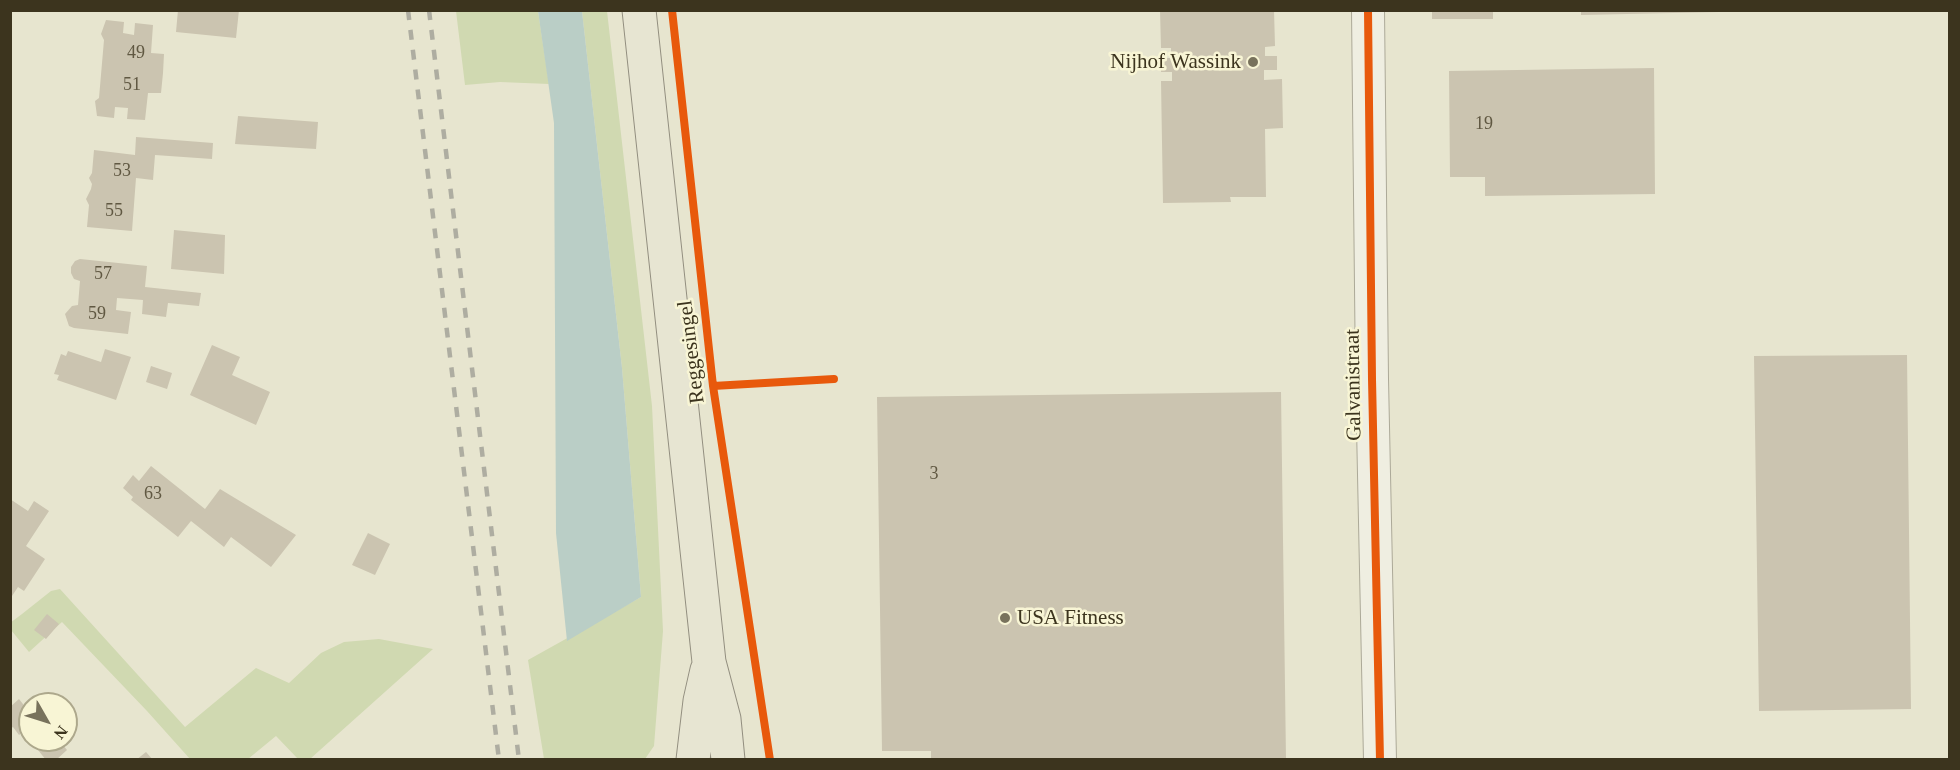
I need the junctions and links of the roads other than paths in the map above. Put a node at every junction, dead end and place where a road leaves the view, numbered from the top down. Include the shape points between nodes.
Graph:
1 (639, 10) edge
2 (1368, 10) edge
3 (709, 662) junction
4 (690, 757) edge
5 (728, 759) edge
6 (1380, 759) edge

1 - 3 main road, Reggesingel
2 - 6 street, Galvanistraat
3 - 4 main road, Reggesingel
3 - 5 main road, Reggesingel via 724,719

